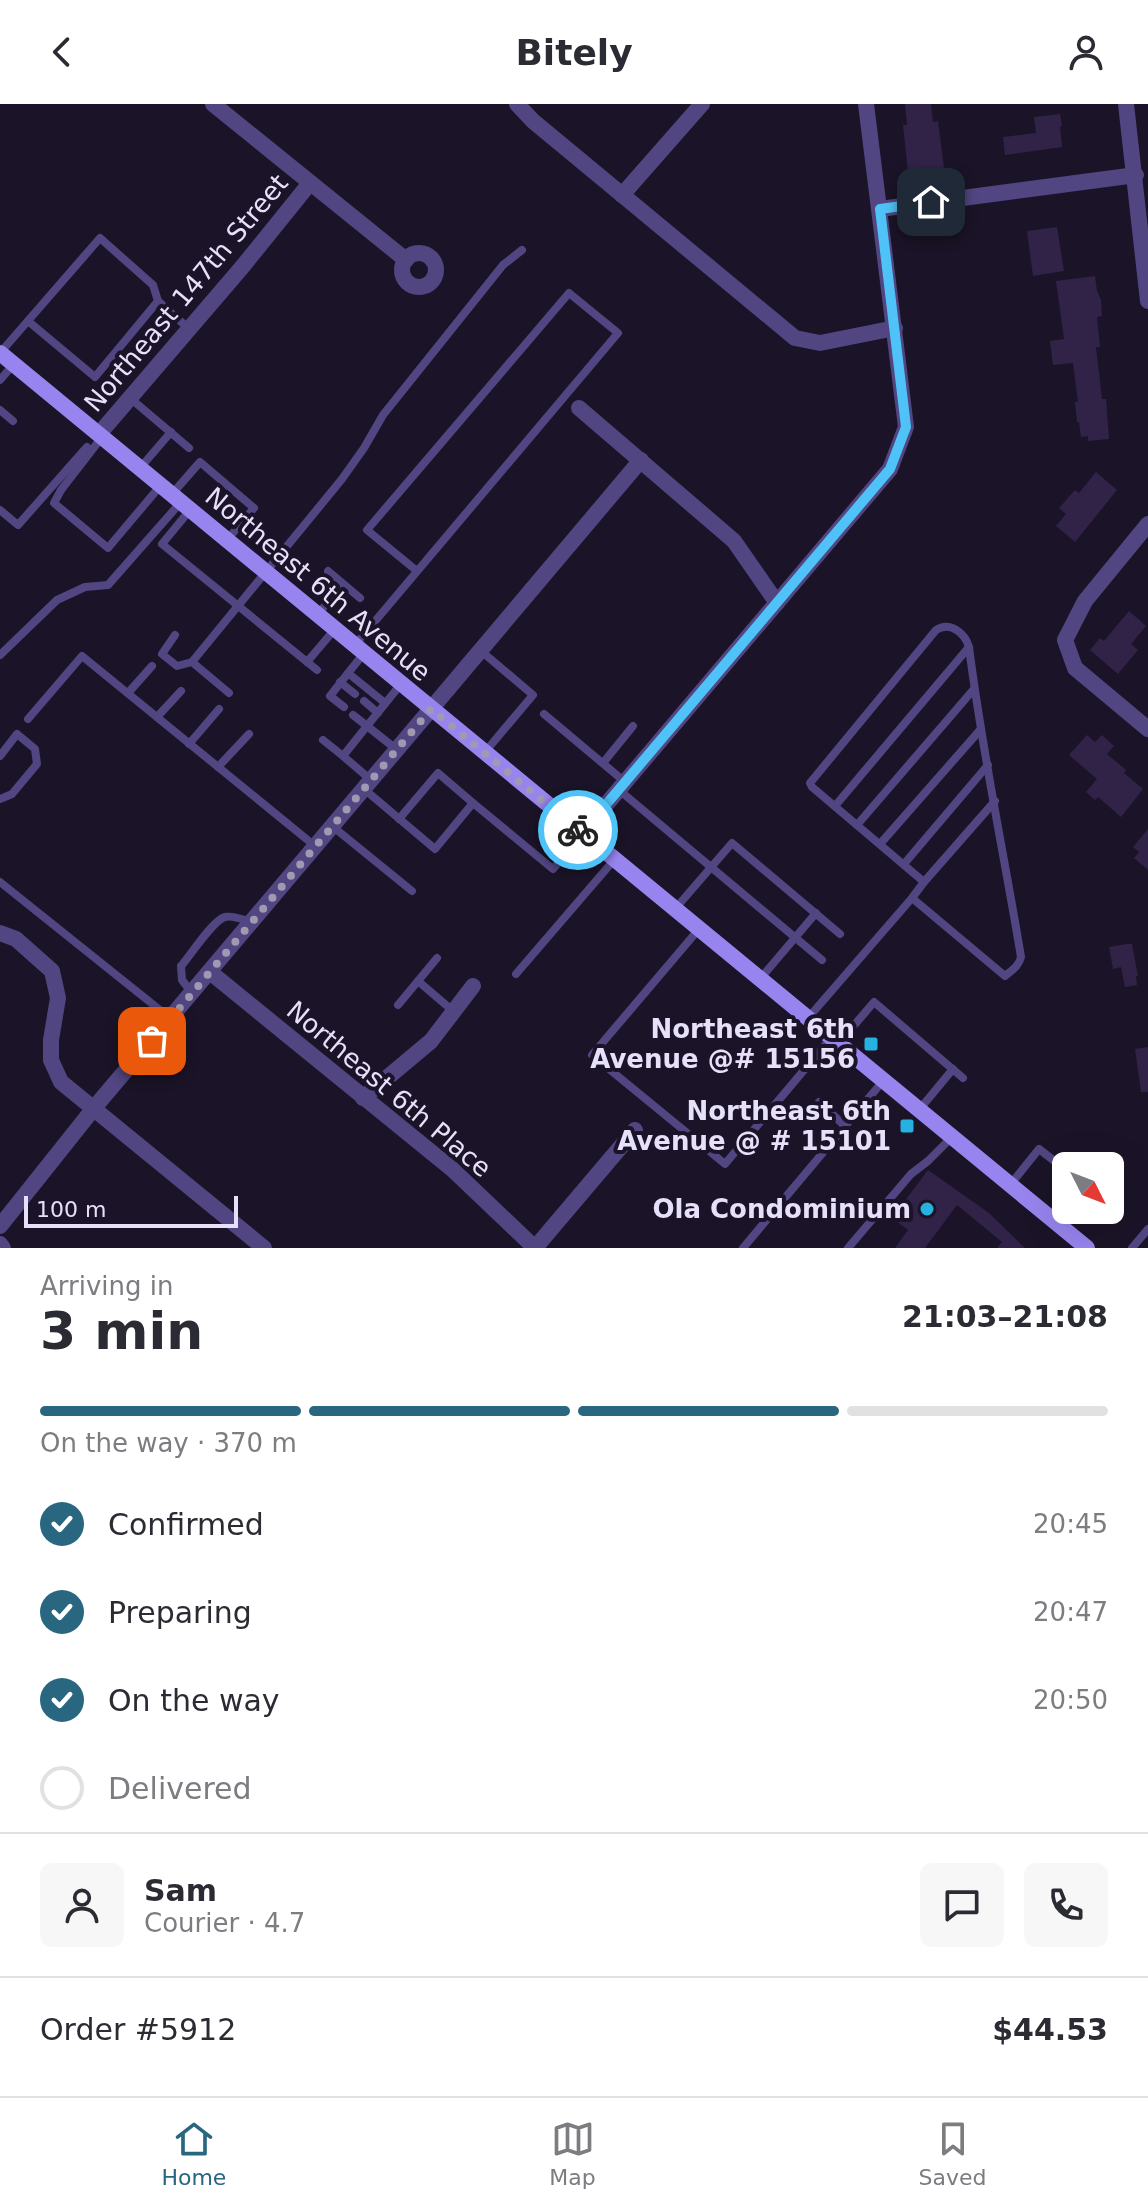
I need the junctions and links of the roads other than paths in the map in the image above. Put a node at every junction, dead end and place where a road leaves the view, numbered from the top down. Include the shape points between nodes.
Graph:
1 (213, 104) edge
2 (517, 104) edge
3 (702, 104) edge
4 (866, 104) edge
5 (1126, 104) edge
6 (1136, 175) junction
7 (310, 183) junction
8 (1148, 191) edge
9 (622, 195) junction
10 (1137, 204) junction
11 (880, 209) junction
12 (522, 250) dead end
13 (406, 260) dead end
14 (158, 301) junction
15 (1148, 301) edge
16 (28, 321) junction
17 (188, 328) junction
18 (895, 328) junction
19 (5, 357) edge
20 (0, 380) edge
21 (129, 397) junction
22 (579, 408) dead end
23 (0, 410) edge
24 (13, 421) dead end
25 (171, 432) junction
26 (100, 435) junction
27 (189, 448) dead end
28 (641, 460) junction
29 (140, 468) junction
30 (176, 497) junction
31 (0, 510) edge
32 (1148, 524) edge
33 (227, 540) junction
34 (265, 571) junction
35 (328, 571) dead end
36 (417, 571) junction
37 (343, 584) junction
38 (360, 598) dead end
39 (777, 603) junction
40 (238, 605) junction
41 (317, 615) junction
42 (335, 629) junction
43 (175, 635) dead end
44 (969, 647) junction
45 (359, 649) junction
46 (480, 651) junction
47 (0, 655) edge
48 (192, 662) junction
49 (307, 662) junction
50 (152, 666) dead end
51 (317, 670) dead end
52 (348, 673) junction
53 (340, 682) junction
54 (401, 684) junction
55 (974, 688) junction
56 (181, 691) dead end
57 (128, 693) junction
58 (229, 693) dead end
59 (355, 694) dead end
60 (364, 701) dead end
61 (385, 703) junction
62 (344, 707) dead end
63 (219, 709) dead end
64 (431, 709) junction
65 (378, 713) junction
66 (544, 714) dead end
67 (353, 715) dead end
68 (157, 717) junction
69 (28, 719) dead end
70 (367, 726) junction
71 (633, 726) dead end
72 (981, 729) junction
73 (1148, 729) edge
74 (249, 734) dead end
75 (323, 740) dead end
76 (189, 744) junction
77 (396, 749) junction
78 (484, 753) junction
79 (0, 756) edge
80 (343, 756) junction
81 (603, 763) junction
82 (988, 765) junction
83 (218, 767) junction
84 (367, 785) junction
85 (622, 785) junction
86 (0, 799) edge
87 (995, 801) junction
88 (473, 803) junction
89 (835, 806) junction
90 (399, 819) junction
91 (857, 825) junction
92 (332, 826) junction
93 (582, 833) junction
94 (880, 844) junction
95 (315, 847) junction
96 (614, 860) junction
97 (904, 864) junction
98 (712, 867) junction
99 (0, 882) edge
100 (924, 882) junction
101 (412, 891) dead end
102 (912, 898) junction
103 (675, 909) junction
104 (816, 913) junction
105 (252, 922) junction
106 (699, 929) junction
107 (0, 933) edge
108 (840, 934) dead end
109 (795, 937) junction
110 (437, 958) dead end
111 (822, 960) dead end
112 (210, 972) junction
113 (516, 974) dead end
114 (760, 979) junction
115 (418, 981) junction
116 (473, 986) dead end
117 (192, 993) junction
118 (398, 1005) dead end
119 (453, 1011) junction
120 (171, 1018) junction
121 (808, 1018) junction
122 (835, 1041) junction
123 (953, 1069) junction
124 (963, 1078) dead end
125 (883, 1081) junction
126 (363, 1098) junction
127 (819, 1102) dead end
128 (94, 1108) junction
129 (919, 1110) junction
130 (845, 1126) junction
131 (635, 1130) dead end
132 (952, 1137) junction
133 (1052, 1159) edge
134 (1010, 1185) junction
135 (1052, 1219) edge
136 (1058, 1224) edge
137 (0, 1226) edge
138 (1148, 1229) edge
139 (1084, 1247) edge
140 (264, 1248) edge
141 (535, 1248) edge
142 (743, 1248) edge
143 (848, 1248) edge
144 (1132, 1248) edge

1 - 7 street
2 - 9 street
3 - 9 street
4 - 11 street
5 - 6 street
6 - 10 street
6 - 11 street
7 - 13 street
7 - 17 street, Northeast 147th Street
8 - 10 street
9 - 18 street via 795,338 820,343
10 - 15 street
11 - 18 street
12 - 34 lane via 503,265 403,388 342,479
14 - 16 lane via 95,377
14 - 16 lane via 153,285 100,238
14 - 17 lane
16 - 19 lane
17 - 21 street, Northeast 147th Street
18 - 39 street via 906,427 890,469
19 - 20 lane
19 - 26 main road, Northeast 6th Avenue
21 - 25 lane
21 - 26 street, Northeast 147th Street
22 - 28 street
23 - 24 lane
25 - 27 lane
25 - 29 lane
26 - 29 main road, Northeast 6th Avenue
26 - 30 lane via 54,503 108,548
26 - 31 lane via 18,525
28 - 39 street via 734,541
28 - 46 street
29 - 30 main road, Northeast 6th Avenue
30 - 33 main road, Northeast 6th Avenue
30 - 33 lane via 200,462 254,508
30 - 40 lane via 162,544
30 - 47 lane via 108,585 85,587 57,600
32 - 73 street via 1085,601 1065,640 1075,668
33 - 34 main road, Northeast 6th Avenue
34 - 40 lane
34 - 41 main road, Northeast 6th Avenue
35 - 37 lane
36 - 36 lane via 618,333 569,293 367,530
36 - 45 lane
37 - 38 lane
37 - 41 lane
39 - 85 street
40 - 48 lane
40 - 49 lane
41 - 42 main road, Northeast 6th Avenue
42 - 45 main road, Northeast 6th Avenue
42 - 49 lane
43 - 48 lane via 162,654 177,666
44 - 55 lane
44 - 89 lane
44 - 89 lane via 950,626 936,630 812,778 812,787
45 - 52 lane
45 - 54 main road, Northeast 6th Avenue
46 - 64 street
46 - 78 lane via 533,695
48 - 58 lane
49 - 51 lane
50 - 57 lane
52 - 53 lane
52 - 61 lane
53 - 59 lane
53 - 62 lane via 330,696
54 - 61 lane
54 - 64 main road, Northeast 6th Avenue
55 - 72 lane
55 - 91 lane
56 - 68 lane
57 - 68 lane
57 - 69 lane via 82,656
60 - 65 lane
61 - 65 lane
63 - 76 lane
64 - 77 street
64 - 78 main road, Northeast 6th Avenue
65 - 70 lane
66 - 81 lane
67 - 70 lane
68 - 76 lane
70 - 77 lane
70 - 80 lane
71 - 81 lane
72 - 82 lane
72 - 94 lane
74 - 83 lane
75 - 80 lane
76 - 83 lane
77 - 84 street
78 - 93 main road, Northeast 6th Avenue
79 - 86 lane via 17,734 35,749 37,764 12,794
80 - 84 lane
81 - 85 lane
82 - 87 lane
82 - 97 lane
83 - 95 lane
84 - 90 lane
84 - 92 street
85 - 93 street
85 - 98 lane
87 - 100 lane
87 - 102 lane via 1021,957 1018,966 1005,976
88 - 90 lane via 438,773
88 - 90 lane via 435,849
88 - 93 lane via 553,869
89 - 91 lane
91 - 94 lane
92 - 95 street
92 - 101 lane
93 - 96 main road, Northeast 6th Avenue
94 - 97 lane
95 - 105 street
96 - 103 main road, Northeast 6th Avenue
96 - 113 lane
97 - 100 lane
98 - 103 lane
98 - 104 lane via 732,843
98 - 109 lane
99 - 120 lane
100 - 102 lane
102 - 121 lane
103 - 106 main road, Northeast 6th Avenue
104 - 108 lane
104 - 109 lane
105 - 112 street
105 - 117 lane via 221,918 181,966 182,980
106 - 114 main road, Northeast 6th Avenue
106 - 122 lane via 592,1055 701,1145 725,1164
107 - 128 street via 16,939 52,971 58,998 51,1060 61,1082
109 - 111 lane
109 - 114 lane
110 - 115 lane
112 - 117 street
112 - 126 street, Northeast 6th Place
114 - 121 main road, Northeast 6th Avenue
115 - 118 lane
115 - 119 lane
116 - 119 street
117 - 120 street
119 - 126 street via 431,1041
120 - 128 street
121 - 122 main road, Northeast 6th Avenue
122 - 123 lane via 874,1002
122 - 125 main road, Northeast 6th Avenue
123 - 124 lane
123 - 129 lane
125 - 129 main road, Northeast 6th Avenue
125 - 130 lane
126 - 141 street, Northeast 6th Place via 452,1169
127 - 130 lane
128 - 137 street
128 - 140 street
129 - 132 main road, Northeast 6th Avenue
130 - 142 lane
131 - 141 street
132 - 134 main road, Northeast 6th Avenue
132 - 143 lane via 911,1174
133 - 134 lane via 1039,1149
134 - 135 main road, Northeast 6th Avenue
136 - 139 main road, Northeast 6th Avenue
138 - 144 lane

